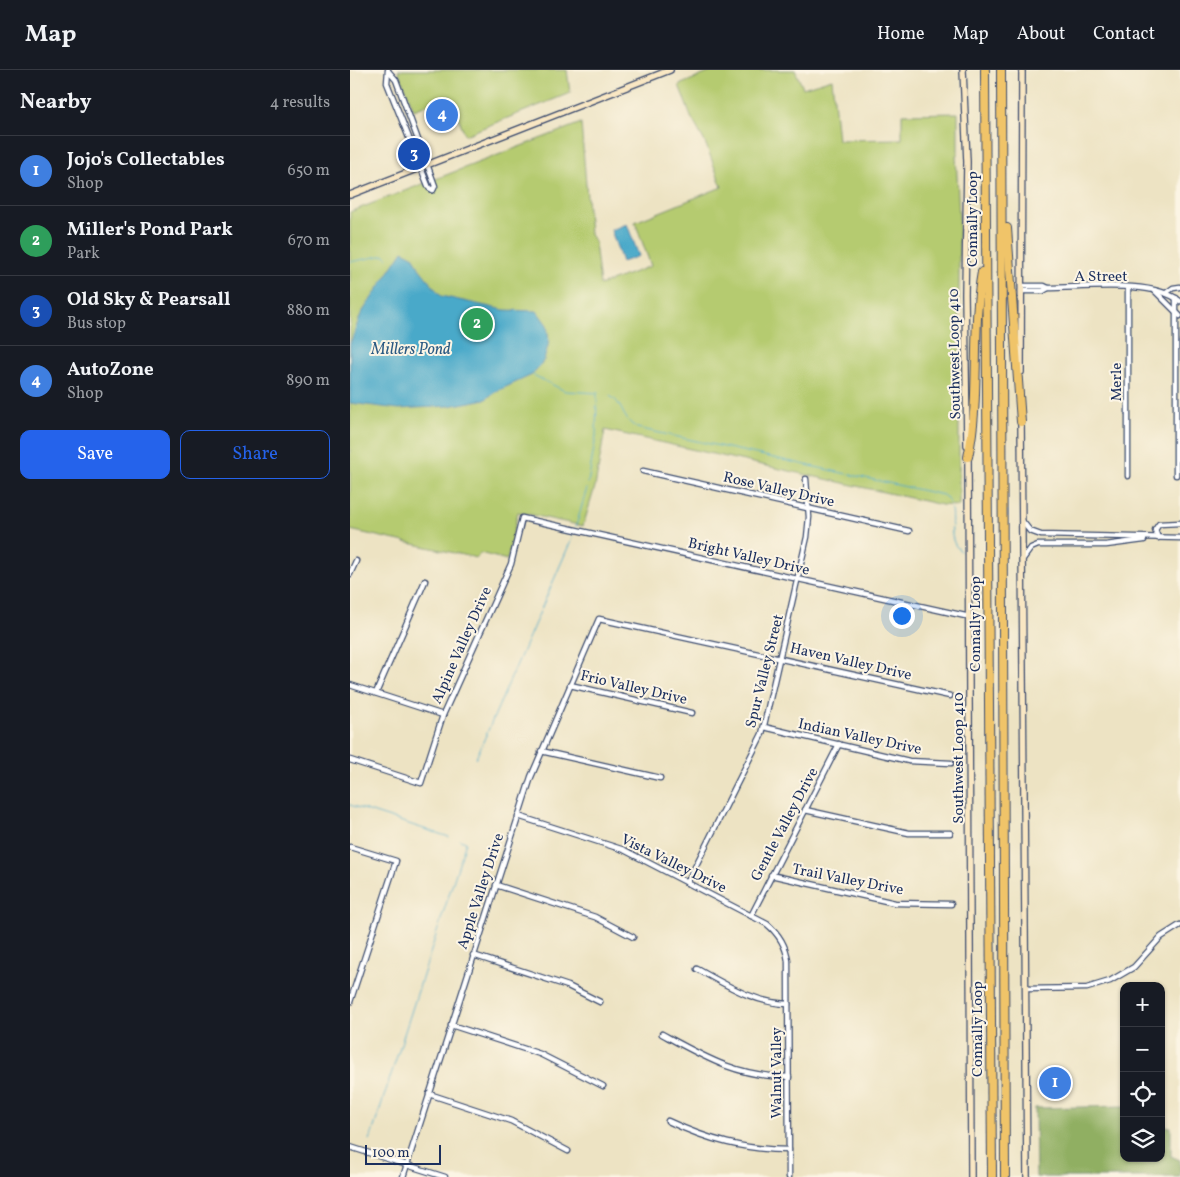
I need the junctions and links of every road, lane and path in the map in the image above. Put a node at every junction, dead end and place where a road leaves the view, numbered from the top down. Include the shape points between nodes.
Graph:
1 (670, 70) edge
2 (963, 70) edge
3 (985, 70) edge
4 (1001, 70) edge
5 (1022, 70) edge
6 (388, 71) edge
7 (428, 164) junction
8 (420, 167) junction
9 (350, 195) edge
10 (1002, 196) junction
11 (986, 250) junction
12 (1180, 287) edge
13 (1020, 288) junction
14 (1128, 288) junction
15 (1154, 290) junction
16 (1167, 292) junction
17 (1162, 298) junction
18 (1178, 299) edge
19 (1178, 314) edge
20 (1021, 422) junction
21 (968, 457) junction
22 (643, 471) dead end
23 (1176, 475) dead end
24 (1128, 476) dead end
25 (806, 480) dead end
26 (809, 508) junction
27 (522, 518) joint
28 (1022, 520) junction
29 (1180, 523) edge
30 (909, 531) dead end
31 (1078, 535) junction
32 (1158, 538) junction
33 (1180, 538) edge
34 (1078, 545) junction
35 (1023, 560) junction
36 (356, 561) dead end
37 (350, 574) edge
38 (798, 580) junction
39 (425, 581) dead end
40 (970, 617) junction
41 (600, 619) joint
42 (781, 658) junction
43 (350, 685) edge
44 (570, 685) junction
45 (376, 693) junction
46 (950, 696) dead end
47 (692, 713) dead end
48 (444, 715) junction
49 (764, 727) junction
50 (839, 744) junction
51 (540, 751) junction
52 (350, 760) edge
53 (951, 762) dead end
54 (660, 778) dead end
55 (805, 810) junction
56 (518, 816) junction
57 (950, 833) dead end
58 (350, 847) edge
59 (771, 875) junction
60 (687, 883) junction
61 (496, 885) junction
62 (951, 904) dead end
63 (751, 916) junction
64 (1180, 925) edge
65 (633, 937) dead end
66 (473, 954) junction
67 (788, 968) joint
68 (697, 969) dead end
69 (1026, 989) junction
70 (350, 1002) edge
71 (600, 1002) dead end
72 (788, 1004) junction
73 (452, 1025) junction
74 (662, 1034) dead end
75 (789, 1077) junction
76 (603, 1086) dead end
77 (429, 1094) junction
78 (668, 1121) dead end
79 (350, 1147) edge
80 (789, 1150) junction
81 (568, 1151) dead end
82 (407, 1165) junction
83 (403, 1177) edge
84 (445, 1177) edge
85 (789, 1177) edge
86 (972, 1177) edge
87 (992, 1177) edge
88 (1005, 1177) edge
89 (1027, 1177) edge

1 - 7 main road
2 - 21 main road, Southwest Loop 410 via 967,162
3 - 11 highway, Connally Loop
4 - 10 highway, Connally Loop
5 - 13 main road
6 - 7 street via 396,80
6 - 8 street via 387,83
7 - 8 main road
7 - 8 street via 435,186 433,190
8 - 9 main road
10 - 20 highway
10 - 88 highway, Connally Loop
11 - 21 highway via 978,295 974,428
11 - 87 highway, Connally Loop
12 - 16 street
13 - 14 street, A Street
13 - 20 main road
14 - 15 street, A Street
14 - 24 street, Merle
15 - 16 street, A Street
15 - 17 street
16 - 17 street
16 - 18 street, A Street
17 - 19 street
18 - 19 street
19 - 23 street
20 - 28 main road
21 - 40 main road, Southwest Loop 410
22 - 26 street, Rose Valley Drive
25 - 26 street, Spur Valley Street
26 - 30 street, Rose Valley Drive
26 - 38 street, Spur Valley Street via 808,532
27 - 38 street, Bright Valley Drive
27 - 48 street, Alpine Valley Drive via 511,564
28 - 31 street via 1030,531 1041,535
28 - 35 main road
29 - 32 street via 1159,524 1155,530
31 - 32 street
31 - 34 street
32 - 33 street
32 - 34 street
34 - 35 street via 1034,546
35 - 69 main road
36 - 37 street
38 - 40 street, Bright Valley Drive
38 - 42 street, Spur Valley Street
39 - 45 street
40 - 86 main road, Southwest Loop 410
41 - 42 street, Haven Valley Drive
41 - 44 street, Apple Valley Drive
42 - 46 street, Haven Valley Drive
42 - 49 street, Spur Valley Street
43 - 45 street
44 - 47 street, Frio Valley Drive
44 - 51 street, Apple Valley Drive
45 - 48 street
48 - 52 street, Alpine Valley Drive via 421,783
49 - 50 street, Indian Valley Drive
49 - 60 street, Spur Valley Street
50 - 53 street, Indian Valley Drive via 909,760
50 - 55 street, Gentle Valley Drive
51 - 54 street
51 - 56 street, Apple Valley Drive
55 - 57 street via 909,833
55 - 59 street, Gentle Valley Drive
56 - 60 street, Vista Valley Drive via 619,848
56 - 61 street, Apple Valley Drive
58 - 70 street via 396,861
59 - 62 street, Trail Valley Drive via 895,903
59 - 63 street, Gentle Valley Drive
60 - 63 street, Vista Valley Drive
61 - 65 street via 595,917
61 - 66 street, Apple Valley Drive
63 - 67 street, Vista Valley Drive via 767,924 780,937 787,952
64 - 69 street via 1161,937 1134,967 1110,981 1087,988
66 - 71 street via 568,986
66 - 73 street, Apple Valley Drive
67 - 72 street, Walnut Valley
68 - 72 street via 753,999
69 - 89 main road
72 - 75 street, Walnut Valley
73 - 76 street via 540,1054
73 - 77 street, Apple Valley Drive
74 - 75 street via 737,1071
75 - 80 street, Walnut Valley
77 - 81 street via 512,1121
77 - 82 street, Apple Valley Drive
78 - 80 street via 724,1143 755,1149
79 - 82 street
80 - 85 street, Walnut Valley
82 - 83 street, Apple Valley Drive
82 - 84 street

